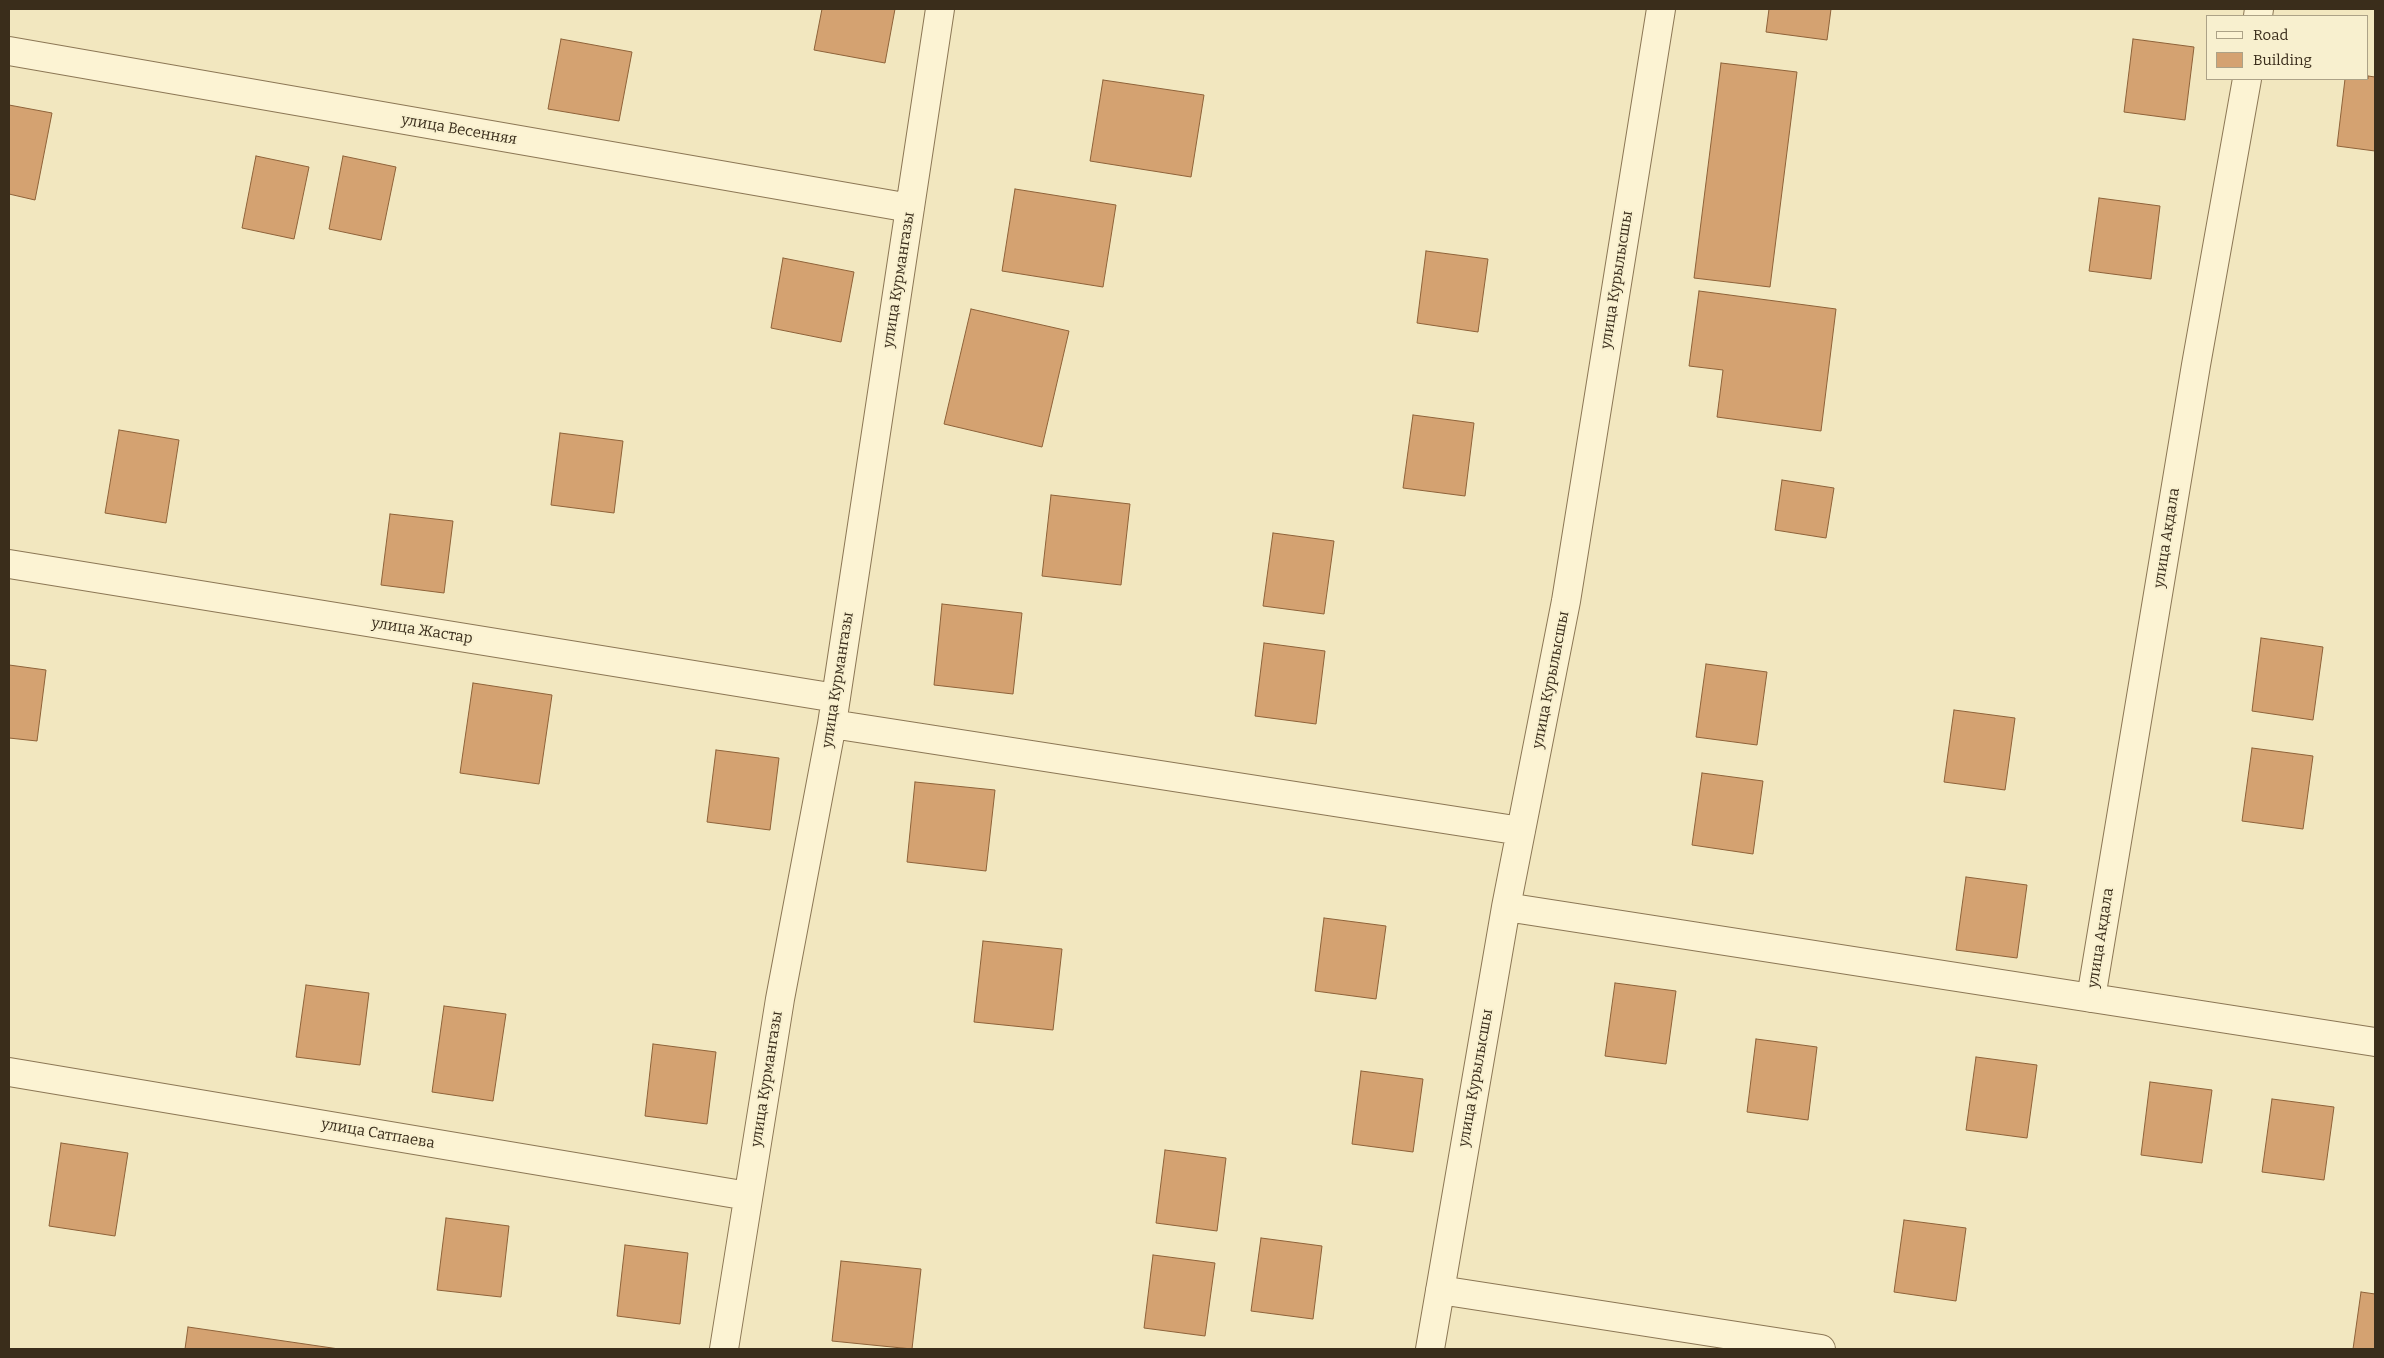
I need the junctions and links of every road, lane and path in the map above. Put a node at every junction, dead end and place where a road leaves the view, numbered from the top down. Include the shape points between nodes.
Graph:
1 (940, 9) edge
2 (1661, 9) edge
3 (9, 51) edge
4 (2247, 80) edge
5 (910, 208) junction
6 (9, 564) edge
7 (834, 711) junction
8 (1521, 831) junction
9 (1506, 907) junction
10 (2091, 998) junction
11 (2375, 1042) edge
12 (9, 1072) edge
13 (748, 1196) junction
14 (1440, 1290) junction
15 (724, 1349) edge
16 (1430, 1349) edge
17 (1821, 1349) edge

1 - 5 street, улица Курмангазы
2 - 8 street, улица Курылысшы via 1566,601
3 - 5 street, улица Весенняя
4 - 10 street, улица Акдала
5 - 7 street, улица Курмангазы
6 - 7 street, улица Жастар
7 - 8 street, улица Жастар
7 - 13 street, улица Курмангазы via 780,999
8 - 9 street, улица Курылысшы
9 - 10 street
9 - 14 street, улица Курылысшы
10 - 11 street
12 - 13 street, улица Сатпаева
13 - 15 street, улица Курмангазы
14 - 16 street, улица Курылысшы
14 - 17 street

